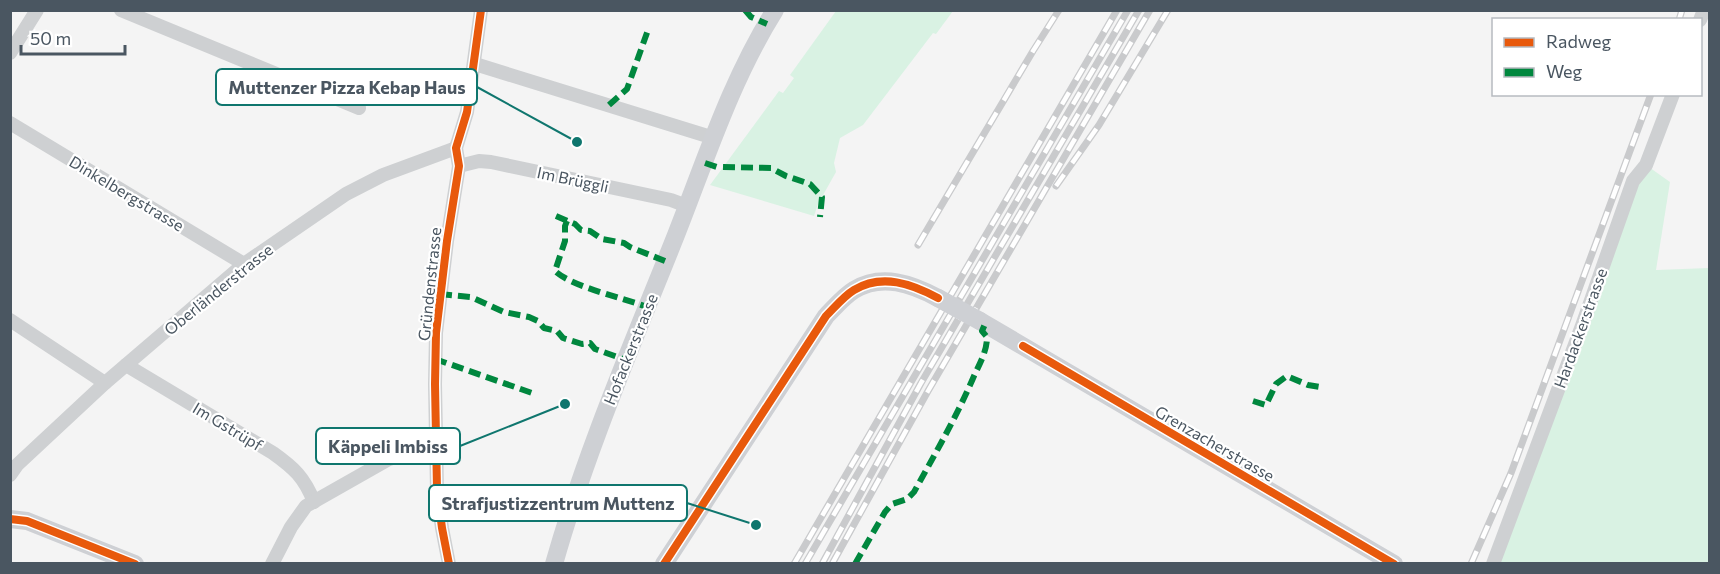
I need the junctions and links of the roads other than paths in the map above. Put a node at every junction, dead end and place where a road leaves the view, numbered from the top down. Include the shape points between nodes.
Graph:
1 (37, 10) edge
2 (121, 10) edge
3 (481, 10) edge
4 (775, 10) edge
5 (10, 53) edge
6 (475, 64) junction
7 (1672, 96) edge
8 (359, 108) dead end
9 (10, 123) edge
10 (714, 138) junction
11 (456, 148) junction
12 (459, 166) junction
13 (687, 206) junction
14 (244, 264) junction
15 (10, 320) edge
16 (126, 365) junction
17 (105, 383) junction
18 (435, 448) junction
19 (10, 475) edge
20 (314, 502) junction
21 (10, 519) edge
22 (135, 564) edge
23 (272, 564) edge
24 (449, 564) edge
25 (554, 564) edge
26 (664, 564) edge
27 (1394, 564) edge
28 (1492, 564) edge

1 - 5 street
2 - 8 street
3 - 6 street, Gründenstrasse
4 - 10 street, Hofackerstrasse via 738,78
6 - 10 street
6 - 11 street, Gründenstrasse
7 - 28 street, Hardackerstrasse via 1646,165 1633,182
9 - 14 street, Dinkelbergstrasse
10 - 13 street, Hofackerstrasse
11 - 12 street, Gründenstrasse
11 - 14 street, Oberländerstrasse via 383,175 346,194
12 - 13 street, Im Brüggli via 490,162
12 - 18 street, Gründenstrasse via 436,333
13 - 25 street, Hofackerstrasse via 614,388
14 - 16 street, Oberländerstrasse
15 - 17 street
16 - 17 street, Oberländerstrasse
16 - 20 street, Im Gstrüpf via 291,465 309,488
17 - 19 street, Oberländerstrasse
18 - 20 street via 389,459
18 - 24 street, Gründenstrasse via 437,490
20 - 23 street via 300,514
21 - 22 street
26 - 27 street, Grenzacherstrasse, bridge via 826,316 852,291 882,281 917,287 980,321

